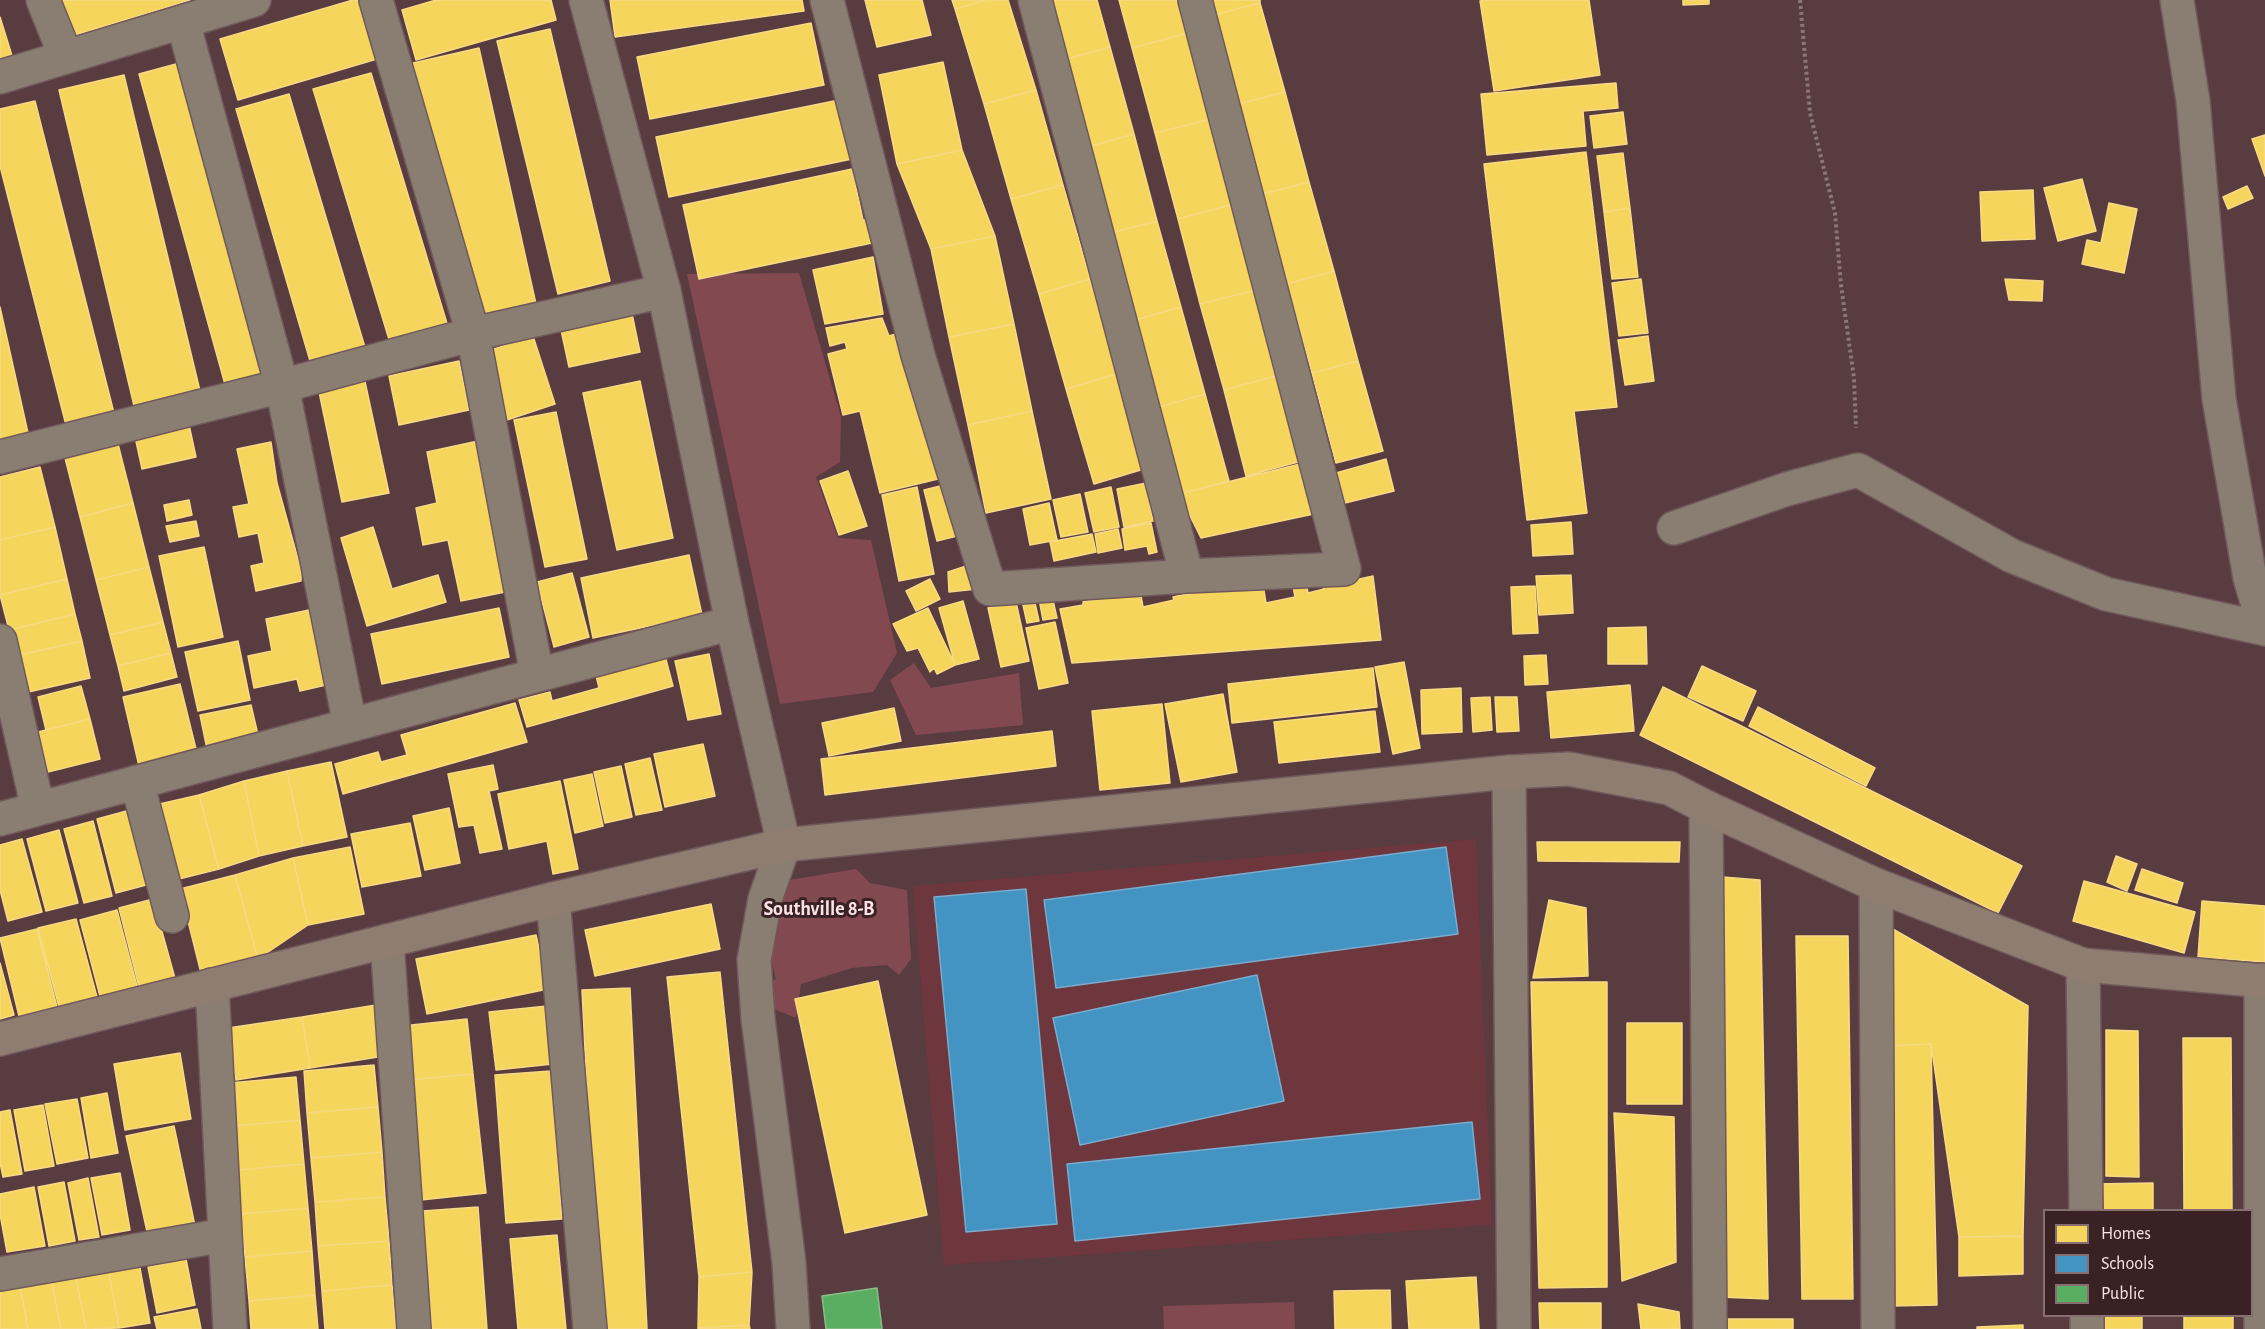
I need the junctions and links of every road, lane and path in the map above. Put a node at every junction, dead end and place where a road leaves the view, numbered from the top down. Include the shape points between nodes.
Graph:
1 (43, 0) edge
2 (254, 0) edge
3 (376, 0) edge
4 (586, 0) edge
5 (827, 0) edge
6 (1035, 0) edge
7 (1195, 0) edge
8 (1800, 0) edge
9 (2177, 0) edge
10 (183, 22) junction
11 (66, 57) junction
12 (0, 77) edge
13 (664, 291) junction
14 (473, 334) junction
15 (282, 386) junction
16 (0, 457) edge
17 (1858, 470) junction
18 (1674, 528) dead end
19 (1187, 576) junction
20 (732, 623) junction
21 (2265, 629) edge
22 (0, 640) edge
23 (537, 675) junction
24 (350, 725) junction
25 (1509, 772) junction
26 (137, 782) junction
27 (1706, 807) junction
28 (38, 809) junction
29 (0, 819) edge
30 (784, 845) junction
31 (1876, 885) junction
32 (554, 898) junction
33 (172, 916) dead end
34 (387, 940) junction
35 (2083, 964) junction
36 (2263, 980) edge
37 (212, 986) junction
38 (0, 1039) edge
39 (2085, 1209) edge
40 (225, 1234) junction
41 (0, 1274) edge
42 (230, 1329) edge
43 (414, 1329) edge
44 (590, 1329) edge
45 (793, 1329) edge
46 (1514, 1329) edge
47 (1710, 1329) edge
48 (1878, 1329) edge
49 (2261, 1329) edge

1 - 11 street
2 - 10 street
3 - 14 street
4 - 13 street
5 - 19 street via 918,355 990,589
6 - 19 street
7 - 19 street via 1344,568
8 - 17 path via 1810,113 1835,213 1840,285 1854,378
9 - 21 street via 2193,101 2219,399 2250,578
10 - 11 street
10 - 15 street
11 - 12 street
13 - 14 street
13 - 20 street
14 - 15 street
14 - 23 street
15 - 16 street
15 - 24 street
17 - 18 street via 1787,489
17 - 21 street via 2012,556 2106,594
20 - 23 street
20 - 30 street
22 - 28 street
23 - 24 street
24 - 26 street
25 - 27 street via 1569,769 1669,788
25 - 30 street
25 - 46 street
26 - 28 street
26 - 33 street
27 - 31 street
27 - 47 street
28 - 29 street
30 - 32 street
30 - 45 street via 765,899 754,960
31 - 35 street
31 - 48 street
32 - 34 street
32 - 44 street
34 - 37 street
34 - 43 street
35 - 36 street
35 - 39 street
36 - 49 street
37 - 38 street
37 - 40 street
40 - 41 street
40 - 42 street

